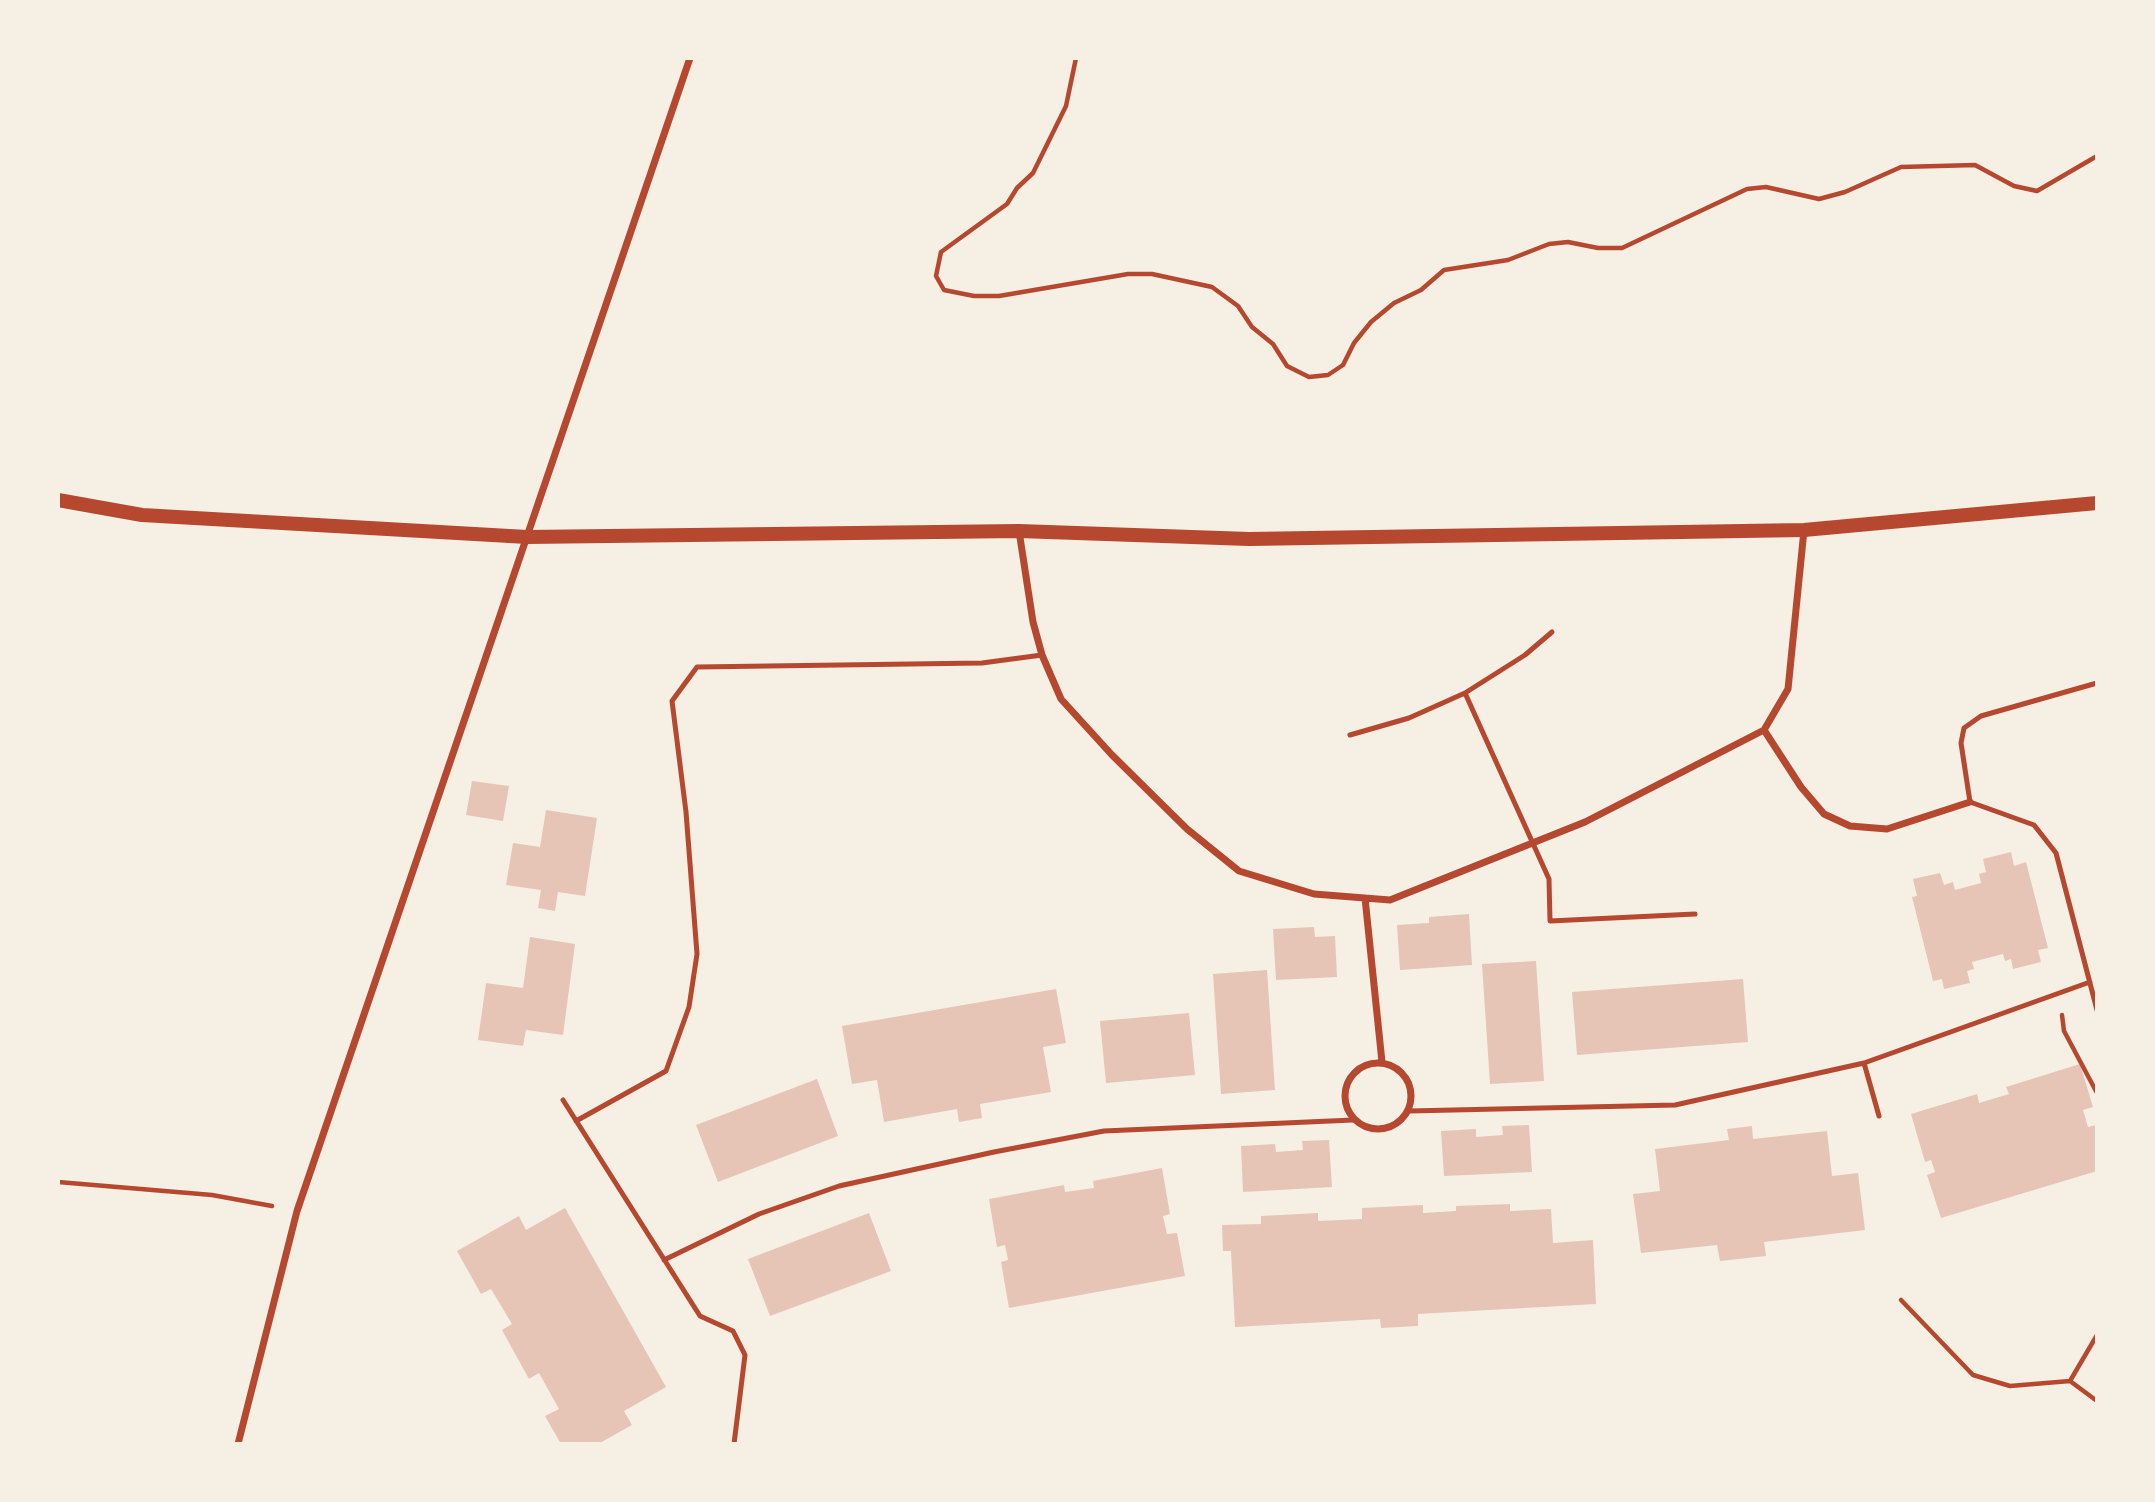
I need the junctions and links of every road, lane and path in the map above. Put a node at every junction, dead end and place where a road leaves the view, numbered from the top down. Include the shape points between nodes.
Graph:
1 (690, 58) edge
2 (1076, 58) edge
3 (2097, 156) edge
4 (58, 500) edge
5 (2097, 503) edge
6 (1804, 530) junction
7 (1018, 531) junction
8 (527, 537) junction
9 (1552, 632) dead end
10 (1042, 655) junction
11 (2097, 683) edge
12 (1465, 693) junction
13 (1764, 730) junction
14 (1350, 735) dead end
15 (1970, 802) junction
16 (1533, 845) junction
17 (1365, 898) junction
18 (1695, 914) dead end
19 (2090, 982) junction
20 (2061, 1008) dead end
21 (2097, 1010) edge
22 (1382, 1062) junction
23 (1864, 1063) junction
24 (2097, 1093) edge
25 (563, 1100) dead end
26 (1409, 1111) junction
27 (1878, 1116) dead end
28 (1353, 1120) junction
29 (576, 1121) junction
30 (58, 1182) edge
31 (297, 1211) junction
32 (664, 1260) junction
33 (1901, 1300) dead end
34 (2097, 1335) edge
35 (2070, 1381) junction
36 (2097, 1401) edge
37 (238, 1444) edge
38 (734, 1444) edge

1 - 8 street
2 - 3 path via 1066,106 1032,173 1007,204 941,252 936,276 944,290 999,296 1128,274 1152,274 1212,287 1238,306 1287,366 1309,377 1328,375 1343,365 1371,322 1444,270 1508,260 1549,244 1622,248 1747,189 1766,187 1819,199 1901,167 1975,165 2014,186 2037,191
4 - 8 main road via 142,515
5 - 6 main road
6 - 7 main road via 1249,539
6 - 13 street via 1788,689
7 - 8 main road
7 - 10 street
8 - 31 street
9 - 12 lane
10 - 17 street via 1061,699 1112,755 1187,829 1239,871 1314,894
10 - 29 lane via 982,663 697,667 672,701 697,954 689,1007 666,1071
11 - 15 lane via 1981,716 1964,728 1961,743
12 - 14 lane via 1409,718
12 - 16 lane
13 - 15 street via 1824,814 1850,826 1887,829
13 - 16 street
15 - 19 lane via 2034,825 2056,853
16 - 17 street via 1390,900
16 - 18 lane via 1549,880 1550,920
17 - 22 street
19 - 21 lane
19 - 23 lane
20 - 24 path via 2064,1031
22 - 26 street via 1401,1071 1412,1089
22 - 28 street via 1361,1066 1347,1081 1344,1102
23 - 26 lane via 1675,1105
23 - 27 lane
25 - 29 lane
26 - 28 street via 1395,1126 1373,1130
28 - 32 lane via 1104,1131 956,1159 839,1185 759,1214
29 - 32 lane
30 - 31 path via 212,1195
31 - 37 street
32 - 38 lane via 700,1316 733,1331 745,1355
33 - 35 path via 1973,1376 2010,1386
34 - 35 path
35 - 36 path

